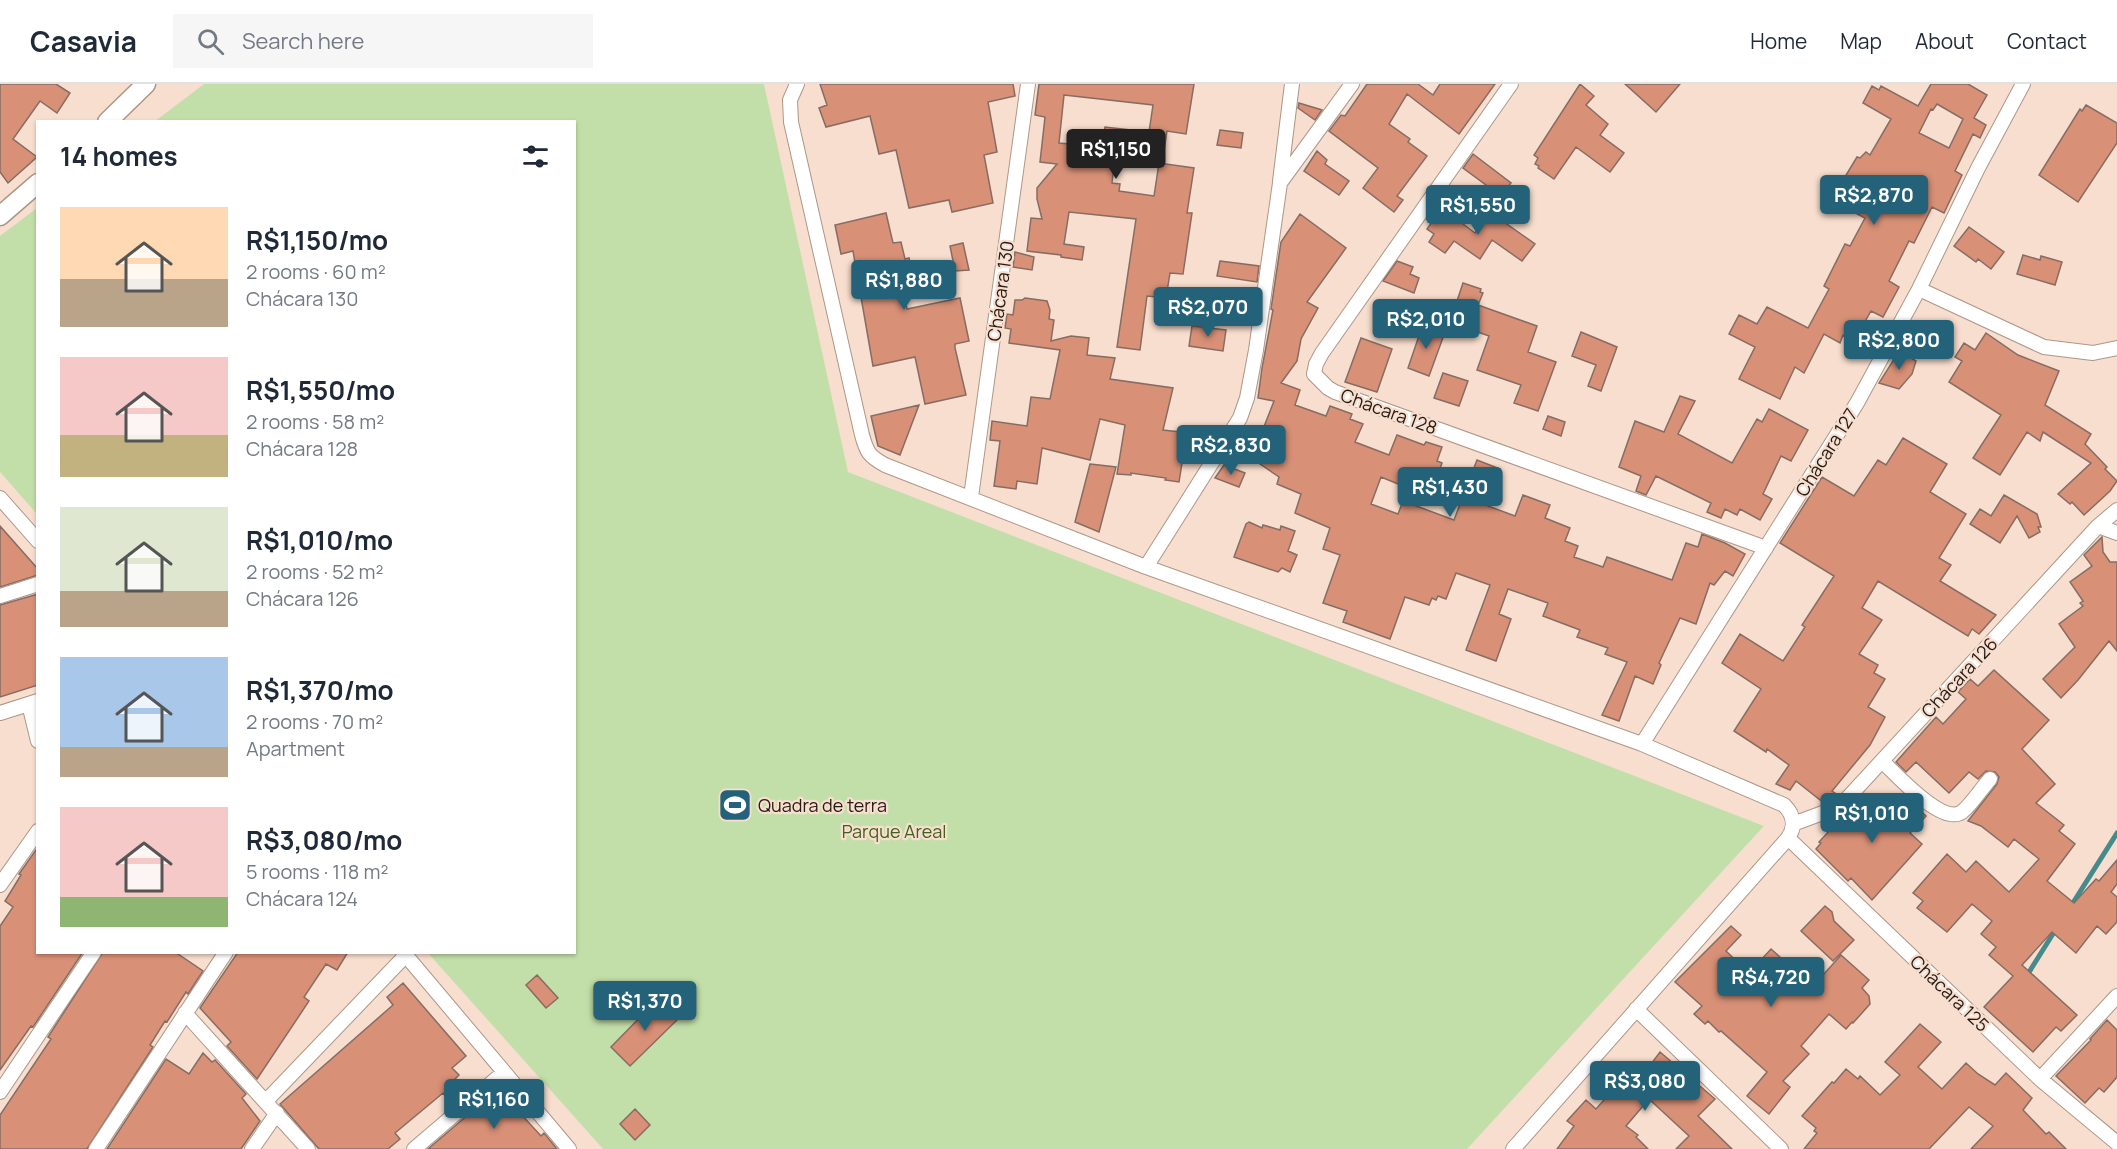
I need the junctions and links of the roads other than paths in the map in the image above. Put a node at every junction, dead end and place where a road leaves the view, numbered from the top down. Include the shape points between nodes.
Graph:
1 (146, 84) edge
2 (797, 84) edge
3 (1028, 84) edge
4 (1292, 84) edge
5 (1352, 84) edge
6 (1511, 84) edge
7 (2023, 84) edge
8 (109, 120) edge
9 (1280, 183) junction
10 (36, 185) edge
11 (0, 216) edge
12 (1919, 289) junction
13 (2117, 348) edge
14 (971, 497) junction
15 (0, 498) edge
16 (2117, 510) edge
17 (2098, 526) junction
18 (2117, 533) edge
19 (36, 539) edge
20 (1766, 548) junction
21 (1146, 567) junction
22 (36, 585) edge
23 (0, 596) edge
24 (33, 702) edge
25 (0, 713) edge
26 (36, 725) edge
27 (1642, 744) junction
28 (1882, 760) junction
29 (1990, 779) dead end
30 (1793, 824) junction
31 (36, 834) edge
32 (1788, 838) junction
33 (0, 885) edge
34 (93, 954) edge
35 (225, 954) edge
36 (405, 954) edge
37 (2117, 996) edge
38 (1636, 1009) junction
39 (185, 1013) junction
40 (503, 1073) junction
41 (2040, 1079) junction
42 (0, 1092) edge
43 (266, 1101) junction
44 (277, 1113) junction
45 (2117, 1143) edge
46 (96, 1149) edge
47 (252, 1149) edge
48 (308, 1149) edge
49 (414, 1149) edge
50 (569, 1149) edge
51 (1513, 1149) edge
52 (1781, 1149) edge

1 - 8 street
2 - 14 street via 790,100 792,122 866,450 885,465
3 - 14 street, Chácara 130
4 - 9 street
5 - 9 street
6 - 20 street, Chácara 128 via 1322,353 1314,374 1335,392
7 - 12 street, Chácara 127
9 - 21 street via 1247,398 1240,418
10 - 11 street
12 - 13 street via 2044,347 2093,353
12 - 20 street, Chácara 127 via 1857,403
14 - 21 street
15 - 19 street
16 - 17 street, Chácara 126
17 - 18 street
17 - 28 street, Chácara 126
20 - 27 street, Chácara 127
21 - 27 street
22 - 23 street
24 - 25 street
24 - 26 street
27 - 30 street via 1784,806
28 - 29 street via 1928,803 1953,815 1961,813
28 - 30 street, Chácara 126 via 1844,802
30 - 32 street
31 - 33 street
32 - 38 street
32 - 41 street, Chácara 125
34 - 42 street
35 - 39 street
36 - 40 street
36 - 43 street
37 - 41 street
38 - 51 street
38 - 52 street
39 - 43 street
39 - 46 street
40 - 49 street
40 - 50 street
41 - 45 street, Chácara 125
43 - 44 street
44 - 47 street
44 - 48 street

